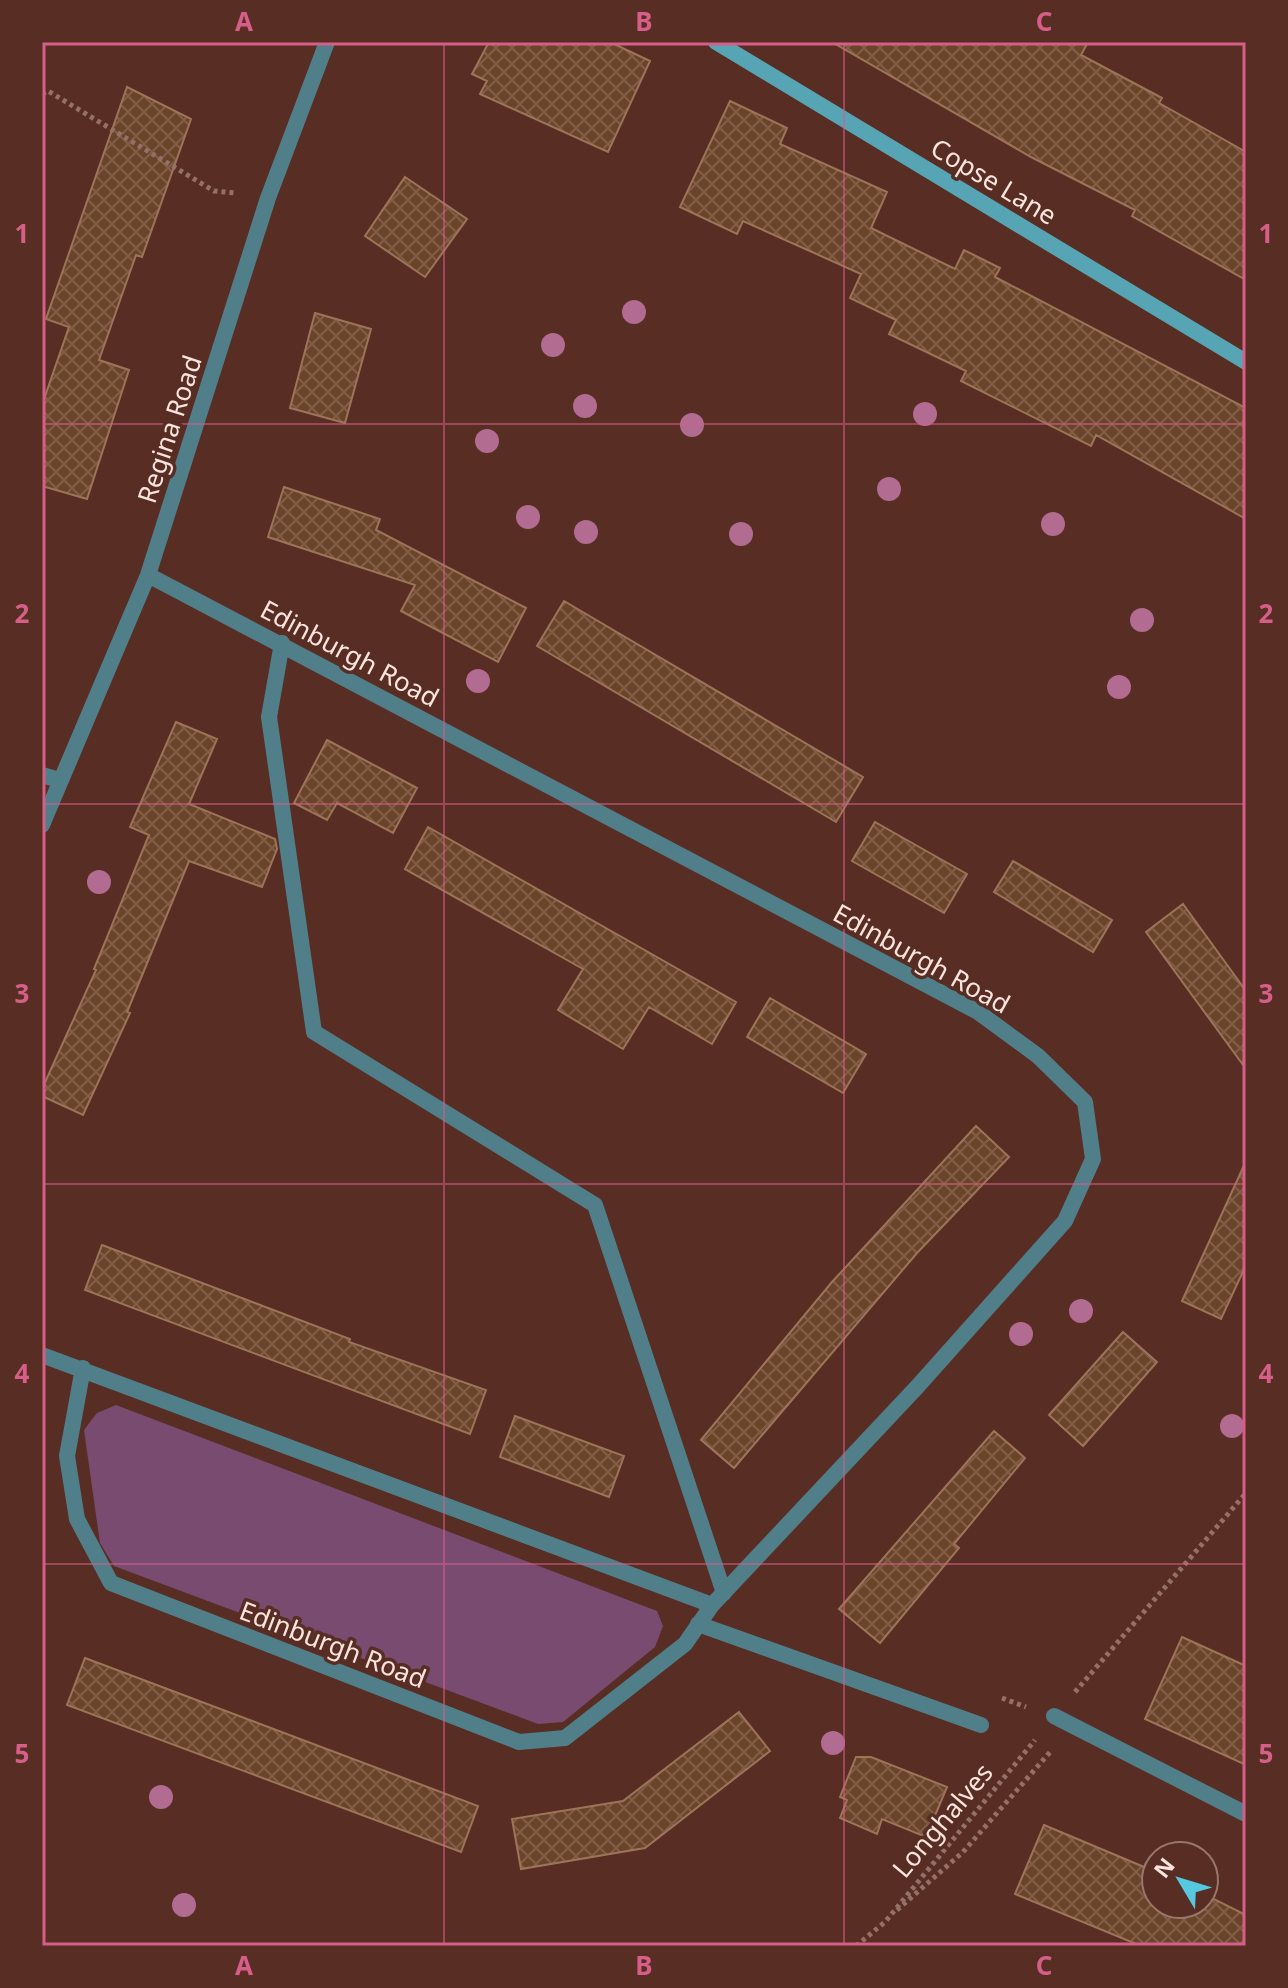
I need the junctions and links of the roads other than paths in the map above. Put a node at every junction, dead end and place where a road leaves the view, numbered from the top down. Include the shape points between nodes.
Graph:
1 (327, 42) edge
2 (716, 42) edge
3 (1246, 362) edge
4 (148, 575) junction
5 (282, 643) junction
6 (42, 775) edge
7 (59, 780) junction
8 (42, 825) edge
9 (42, 1355) edge
10 (83, 1368) junction
11 (724, 1593) junction
12 (712, 1605) junction
13 (698, 1624) junction
14 (1054, 1716) road end
15 (981, 1725) dead end
16 (1246, 1814) edge

1 - 4 street, Regina Road via 268,198
2 - 3 street, Copse Lane
4 - 5 street, Edinburgh Road
4 - 7 street, Regina Road
5 - 11 street via 269,717 314,1032 595,1205
5 - 11 street, Edinburgh Road via 978,1012 1038,1056 1085,1102 1093,1159 1065,1221
6 - 7 street
7 - 8 street, Regina Road
9 - 10 street
10 - 12 street
10 - 13 street, Edinburgh Road via 67,1456 77,1519 111,1583 519,1742 565,1738 685,1644
11 - 12 street, Edinburgh Road
12 - 13 street, Edinburgh Road
13 - 15 street
14 - 16 street

